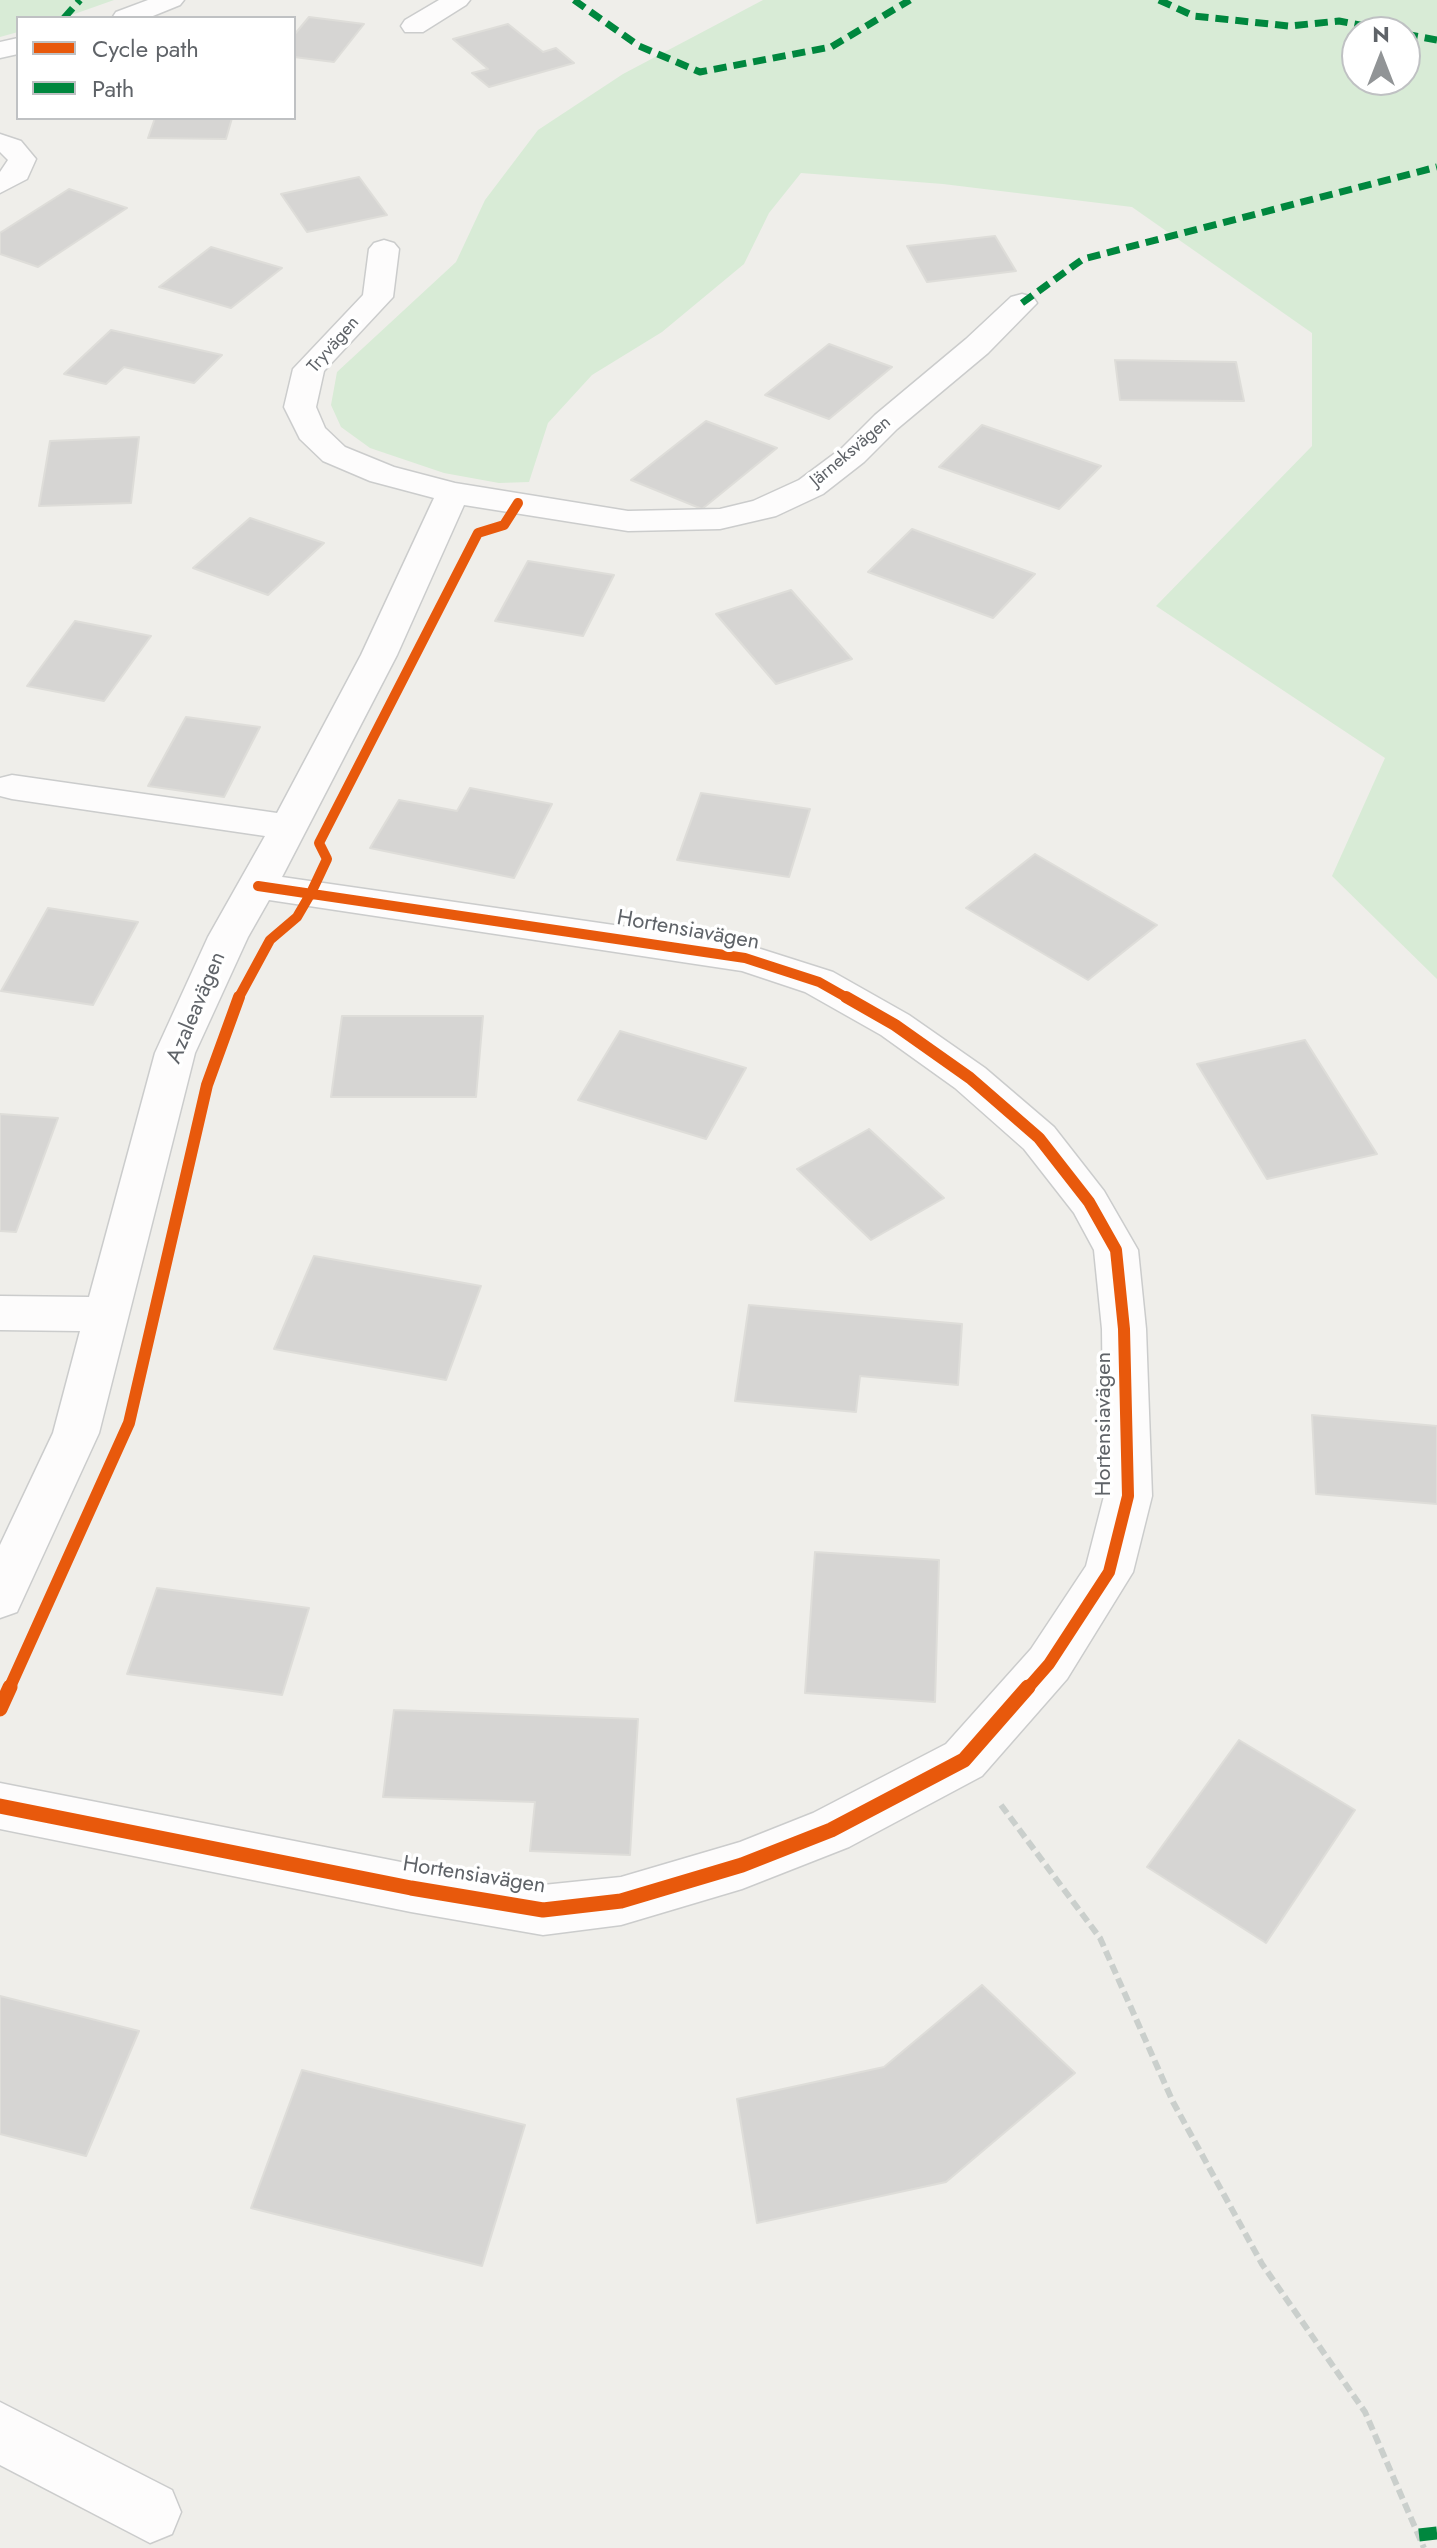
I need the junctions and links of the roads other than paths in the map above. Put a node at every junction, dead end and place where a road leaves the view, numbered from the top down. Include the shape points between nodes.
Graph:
1 (171, 0) edge
2 (457, 0) edge
3 (130, 16) edge
4 (414, 26) dead end
5 (0, 142) edge
6 (0, 184) edge
7 (384, 249) dead end
8 (1022, 303) dead end
9 (453, 493) junction
10 (12, 787) dead end
11 (287, 827) junction
12 (258, 886) junction
13 (0, 1313) edge
14 (107, 1314) junction
15 (0, 1597) edge
16 (0, 1806) edge
17 (0, 2432) edge
18 (150, 2512) dead end

1 - 3 street
2 - 4 street
5 - 6 street via 22,159 17,173
7 - 9 street, Tryvägen via 378,297 309,369 300,407 311,432 334,454 382,474
8 - 9 street, Järneksvägen via 853,455 811,487 764,509 720,519 628,521
9 - 11 street, Azaleavägen via 379,655
10 - 11 street
11 - 12 street, Azaleavägen
12 - 14 street, Azaleavägen via 228,937 175,1053
12 - 16 street, Hortensiavägen via 745,958 819,982 895,1025 970,1078 1039,1138 1089,1202 1116,1250 1124,1329 1128,1496 1109,1572 1049,1664 964,1760 831,1830 742,1865 621,1901 543,1910
13 - 14 street
14 - 15 street, Azaleavägen via 76,1433
17 - 18 street

